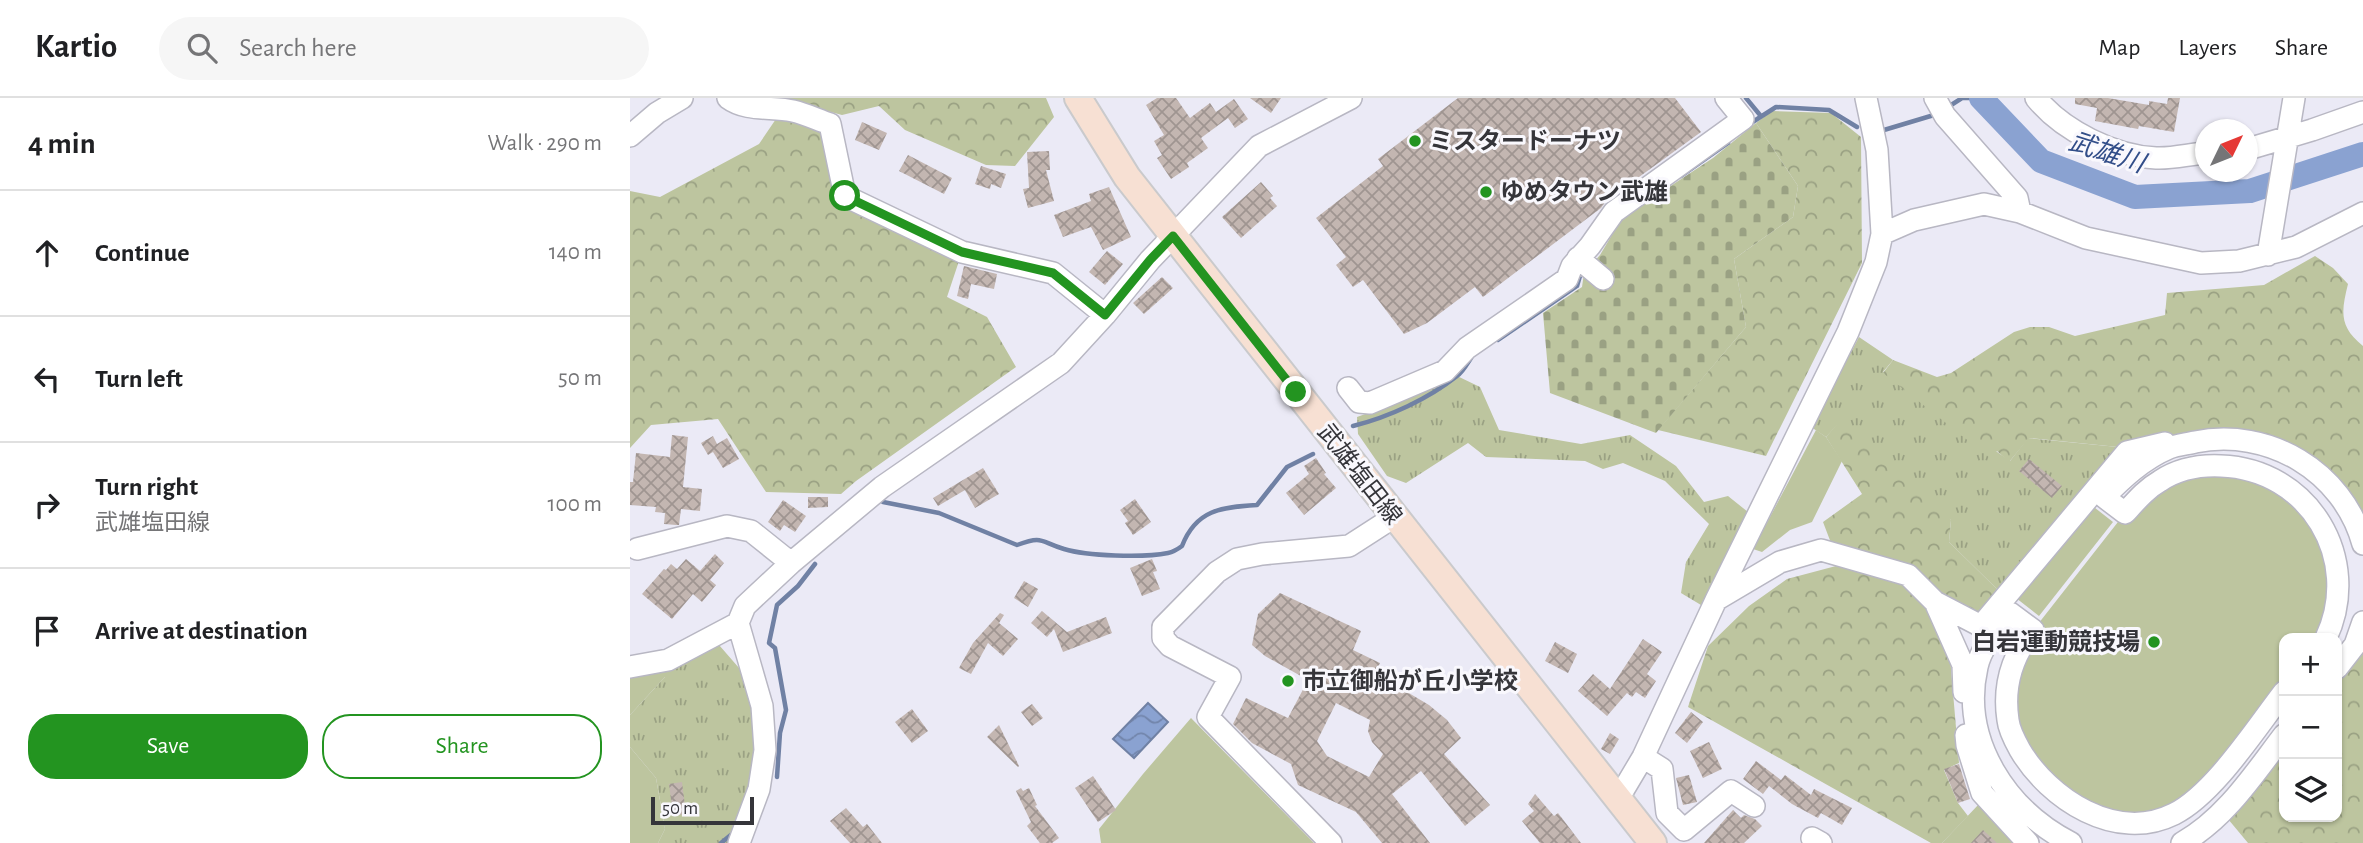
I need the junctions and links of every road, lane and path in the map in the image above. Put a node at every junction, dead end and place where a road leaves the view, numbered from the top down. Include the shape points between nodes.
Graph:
1 (682, 98) edge
2 (728, 98) edge
3 (1078, 98) edge
4 (1352, 98) edge
5 (1726, 98) edge
6 (1866, 98) edge
7 (1935, 98) edge
8 (2036, 98) edge
9 (2294, 98) edge
10 (1318, 104) edge
11 (2363, 112) edge
12 (630, 136) edge
13 (2286, 143) junction
14 (2258, 147) edge
15 (2195, 154) edge
16 (2020, 212) junction
17 (2363, 213) edge
18 (1882, 234) junction
19 (1173, 236) junction
20 (2270, 245) junction
21 (1105, 315) junction
22 (1348, 388) dead end
23 (2184, 439) dead end
24 (1394, 517) junction
25 (2363, 544) edge
26 (637, 549) dead end
27 (791, 563) junction
28 (1716, 600) junction
29 (1935, 602) junction
30 (2363, 622) edge
31 (738, 623) junction
32 (2328, 633) edge
33 (2342, 662) edge
34 (630, 667) edge
35 (2281, 696) edge
36 (2279, 741) edge
37 (1643, 757) junction
38 (1618, 799) junction
39 (1754, 806) dead end
40 (739, 843) edge
41 (1331, 843) edge
42 (1653, 843) edge
43 (2028, 843) edge
44 (2071, 843) edge
45 (2182, 843) edge

1 - 12 street
2 - 21 street via 755,108 792,110 830,124 845,196 962,252 1053,273
3 - 19 main road, 武雄塩田線 via 1127,177
4 - 10 street
5 - 22 street via 1742,119 1614,212 1590,246 1590,268 1572,266 1567,279 1467,348 1445,371 1370,403 1359,402
6 - 18 street via 1877,150
7 - 16 street via 1945,116 2017,198
8 - 15 street via 2067,127 2107,148 2156,158
9 - 13 street
10 - 19 street via 1259,146
11 - 13 street
13 - 14 street
13 - 20 street
16 - 18 street via 1984,204 1914,220
16 - 20 street via 2086,238 2201,263 2239,261
17 - 20 street via 2296,247
18 - 28 street via 1876,262 1848,332
19 - 21 street
19 - 24 main road, 武雄塩田線
21 - 27 street via 1061,363 882,487
23 - 29 street via 2127,452 1981,626
24 - 38 main road, 武雄塩田線
24 - 41 street via 1349,546 1237,559 1217,572 1163,627 1163,638 1170,646 1230,677 1208,716
25 - 32 street via 2345,501 2320,475 2291,455 2255,441 2218,437 2169,447 2131,471 2104,497 2125,513 2160,481 2178,472 2214,466 2236,466 2280,482 2315,515 2336,557 2337,612
26 - 27 street via 727,526 751,531
27 - 31 street via 745,606
28 - 29 street via 1780,562 1821,550 1908,575
28 - 37 street
29 - 43 street via 1963,665 1966,745 1982,793
30 - 33 street via 2355,645
31 - 34 street via 668,660
31 - 40 street via 762,706 765,750 759,789
35 - 44 street via 2210,787 2190,805 2171,816 2147,821 2105,819 2067,801 2029,765 2017,744 2008,723 2007,695 2020,647 2033,631 2010,612 1977,666 1973,709 1982,748 1996,778 2022,807
36 - 45 street via 2223,813
37 - 38 street
37 - 39 street via 1662,769 1667,813 1684,830 1731,791
38 - 42 main road, 武雄塩田線

